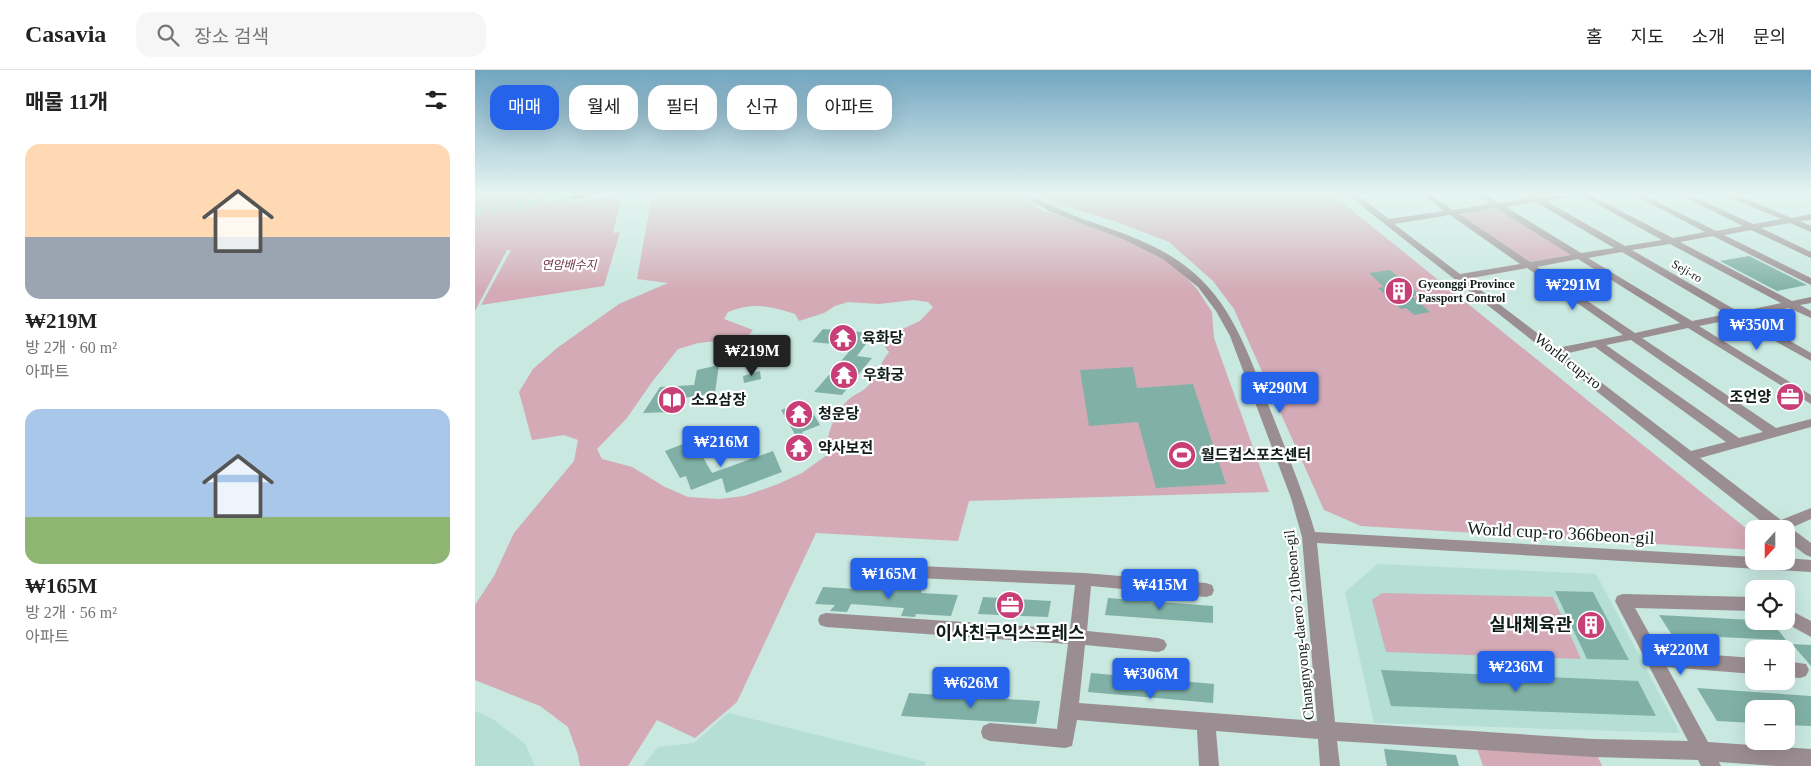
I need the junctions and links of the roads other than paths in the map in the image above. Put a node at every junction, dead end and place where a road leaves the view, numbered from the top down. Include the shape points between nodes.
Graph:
1 (1098, 227) edge
2 (1395, 227) edge
3 (1474, 227) edge
4 (1534, 227) edge
5 (1586, 227) edge
6 (1646, 227) edge
7 (1702, 227) edge
8 (1750, 227) edge
9 (1754, 227) edge
10 (1715, 234) junction
11 (1672, 241) junction
12 (1623, 249) junction
13 (1811, 255) edge
14 (1580, 256) junction
15 (1528, 265) junction
16 (1459, 277) junction
17 (1811, 282) edge
18 (1811, 300) edge
19 (1791, 304) junction
20 (1738, 315) junction
21 (1811, 315) edge
22 (1688, 325) junction
23 (1633, 336) junction
24 (1597, 344) junction
25 (1556, 352) junction
26 (1811, 358) edge
27 (1811, 400) edge
28 (1811, 423) edge
29 (1773, 434) junction
30 (1737, 443) junction
31 (1690, 456) junction
32 (1811, 513) edge
33 (1772, 520) edge
34 (1795, 522) edge
35 (1309, 537) junction
36 (1795, 538) edge
37 (1811, 551) edge
38 (1811, 566) edge
39 (870, 570) dead end
40 (1084, 579) junction
41 (1207, 590) dead end
42 (1745, 604) edge
43 (826, 620) dead end
44 (1795, 620) edge
45 (1811, 630) edge
46 (1077, 637) junction
47 (1158, 645) dead end
48 (1654, 658) junction
49 (1745, 665) edge
50 (1069, 711) junction
51 (1206, 722) junction
52 (1327, 731) junction
53 (990, 732) dead end
54 (1707, 758) edge
55 (1811, 759) edge
56 (1209, 766) edge
57 (1331, 766) edge

1 - 35 street, Changnyong-daero 210beon-gil via 1156,251 1185,271 1212,297 1235,336 1298,498
2 - 16 street, World cup-ro
3 - 15 street
4 - 14 street
5 - 12 street
6 - 11 street
7 - 10 street
8 - 10 street, Seji-ro
9 - 13 street
10 - 11 street, Seji-ro
10 - 17 street
11 - 12 street, Seji-ro
11 - 19 street
12 - 14 street, Seji-ro
12 - 20 street, Seji-ro
14 - 15 street, Seji-ro
14 - 22 street
15 - 16 street, Seji-ro
15 - 23 street
16 - 25 street, World cup-ro
18 - 19 street
19 - 20 street
19 - 21 street
20 - 22 street
20 - 26 street, Seji-ro
22 - 23 street
22 - 27 street
23 - 24 street
23 - 29 street
24 - 25 street
24 - 30 street
25 - 31 street, World cup-ro
28 - 29 street
29 - 30 street
30 - 31 street
31 - 33 street, World cup-ro
32 - 34 street
35 - 38 street, World cup-ro 366beon-gil
35 - 52 street, Changnyong-daero 210beon-gil
36 - 37 street, World cup-ro
39 - 40 street
40 - 41 street
40 - 46 street
42 - 48 street via 1623,601
43 - 46 street
44 - 45 street
46 - 47 street
46 - 50 street
48 - 49 street
48 - 54 street
50 - 51 street
50 - 53 street via 1065,739
51 - 52 street
51 - 56 street
52 - 54 street
52 - 57 street, Changnyong-daero 210beon-gil
54 - 55 street

